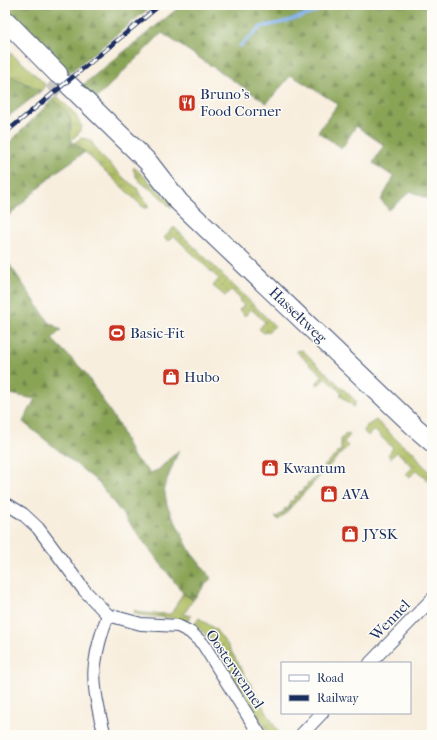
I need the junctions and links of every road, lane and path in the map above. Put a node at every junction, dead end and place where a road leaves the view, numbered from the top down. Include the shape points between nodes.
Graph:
1 (5, 20) edge
2 (5, 34) edge
3 (61, 82) junction
4 (416, 429) junction
5 (432, 442) edge
6 (432, 448) edge
7 (5, 503) edge
8 (432, 599) edge
9 (108, 616) junction
10 (371, 662) edge
11 (321, 714) edge
12 (105, 735) edge
13 (260, 735) edge
14 (301, 735) edge

1 - 3 main road, Hasseltweg
2 - 3 main road, Hasseltweg
3 - 4 main road, Hasseltweg via 148,162 179,202
4 - 5 main road, Hasseltweg
4 - 6 main road, Hasseltweg
7 - 9 street via 23,514 38,528 84,590
8 - 10 street, Wennel
9 - 12 street via 94,665 96,697
9 - 13 street, Oosterwennel via 141,624 178,626 190,632 203,644
11 - 14 street

